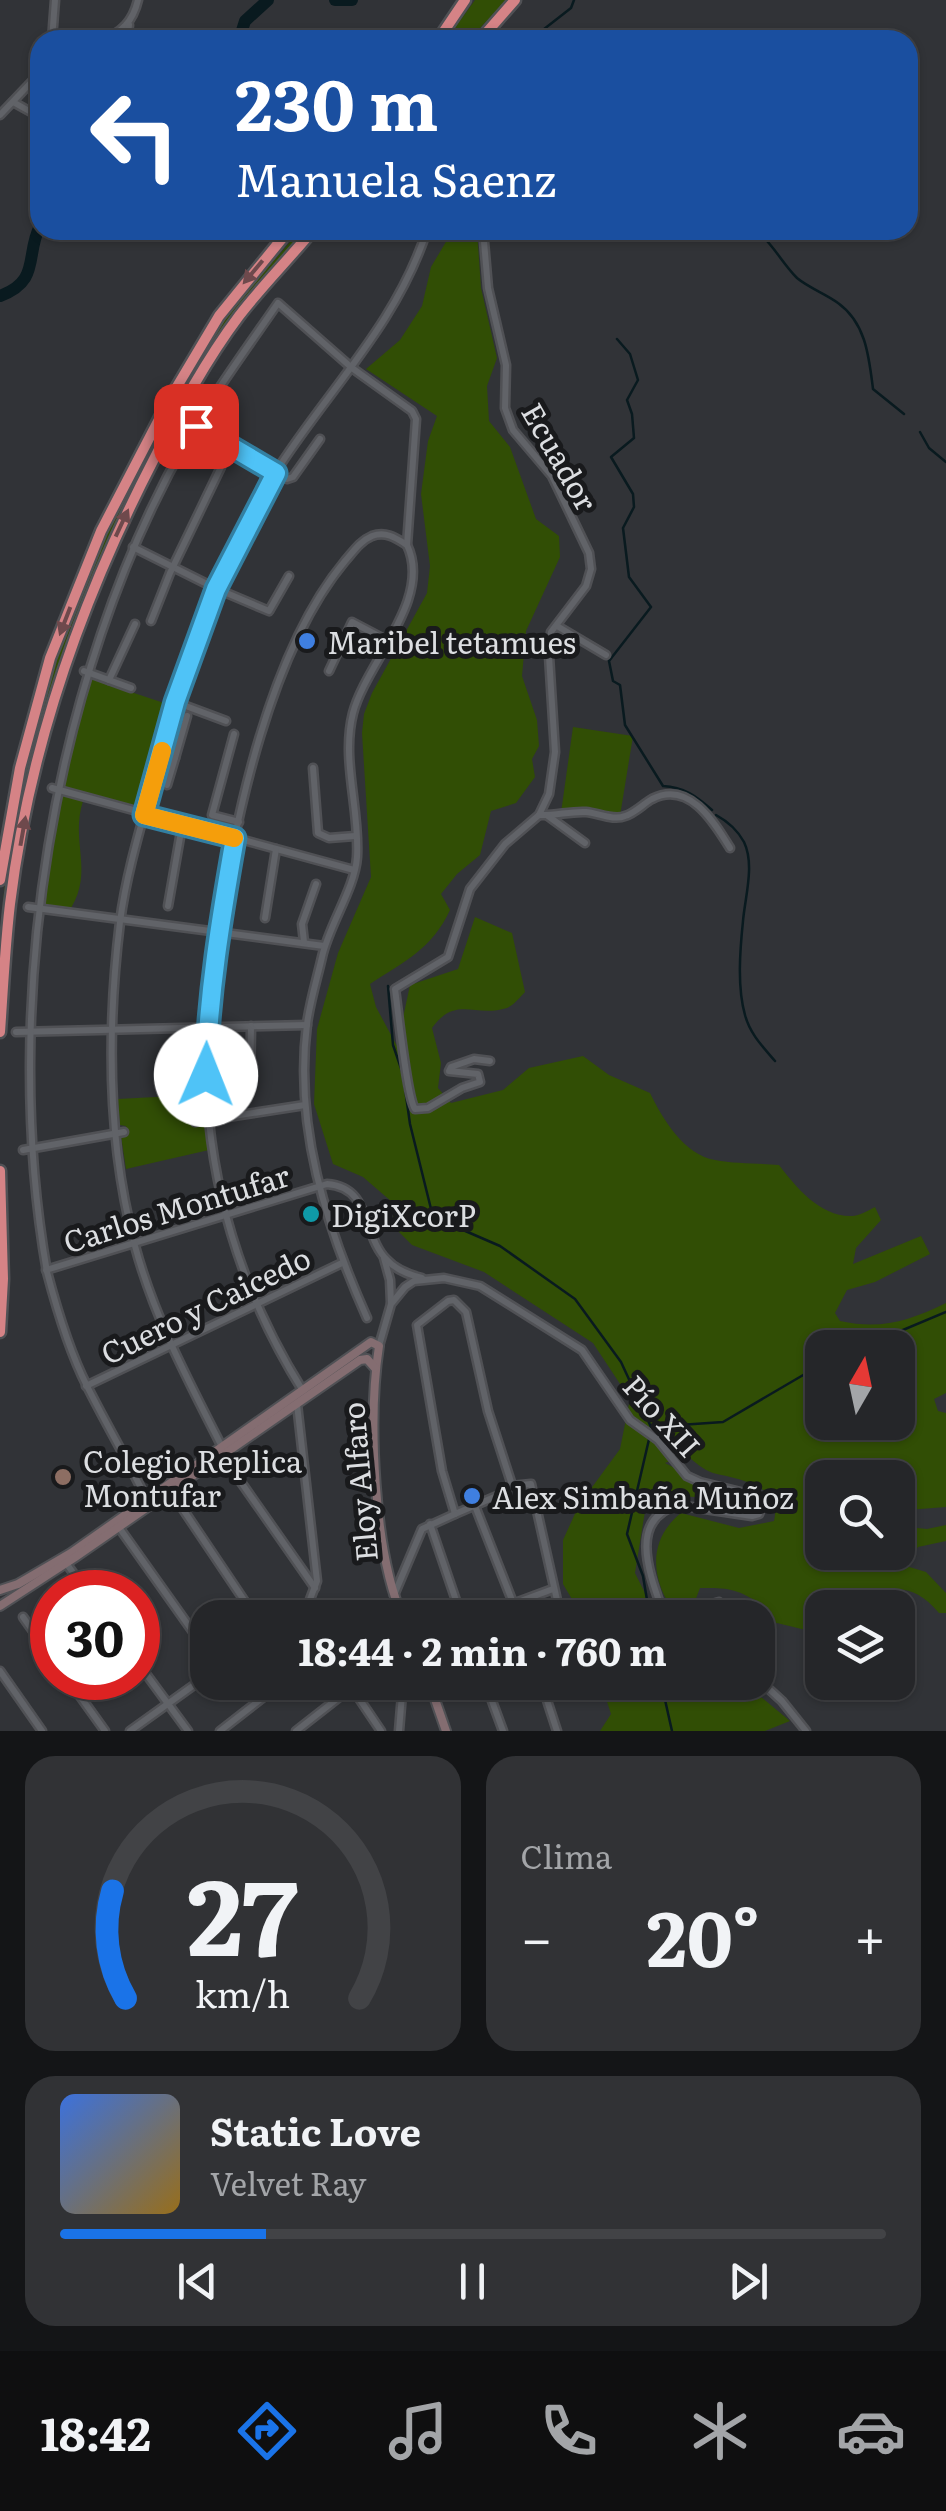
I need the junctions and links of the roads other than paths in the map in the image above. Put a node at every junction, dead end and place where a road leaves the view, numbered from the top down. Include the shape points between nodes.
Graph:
1 (54, 0) edge
2 (138, 0) edge
3 (465, 0) edge
4 (515, 0) edge
5 (129, 23) junction
6 (52, 30) edge
7 (121, 30) edge
8 (128, 30) edge
9 (445, 30) edge
10 (489, 30) edge
11 (30, 83) edge
12 (13, 102) junction
13 (30, 111) edge
14 (0, 115) edge
15 (281, 240) edge
16 (305, 240) edge
17 (423, 240) edge
18 (484, 240) edge
19 (352, 368) junction
20 (196, 426) junction
21 (320, 439) dead end
22 (221, 467) dead end
23 (276, 473) junction
24 (408, 545) junction
25 (133, 546) junction
26 (173, 567) junction
27 (289, 576) dead end
28 (216, 589) junction
29 (151, 621) dead end
30 (135, 624) dead end
31 (557, 626) junction
32 (390, 642) junction
33 (606, 654) dead end
34 (84, 671) junction
35 (328, 671) dead end
36 (109, 680) junction
37 (132, 688) dead end
38 (175, 702) junction
39 (187, 716) dead end
40 (226, 721) dead end
41 (234, 734) dead end
42 (161, 754) junction
43 (175, 758) junction
44 (313, 768) dead end
45 (167, 785) dead end
46 (52, 788) junction
47 (144, 815) junction
48 (543, 816) junction
49 (239, 822) junction
50 (182, 826) junction
51 (355, 836) junction
52 (235, 838) junction
53 (584, 843) dead end
54 (730, 848) dead end
55 (276, 849) junction
56 (354, 870) junction
57 (35, 873) dead end
58 (0, 880) edge
59 (316, 884) dead end
60 (32, 890) dead end
61 (168, 906) dead end
62 (28, 907) junction
63 (120, 918) junction
64 (265, 918) dead end
65 (26, 922) dead end
66 (218, 933) junction
67 (304, 942) junction
68 (324, 946) junction
69 (18, 1016) dead end
70 (307, 1024) junction
71 (207, 1026) junction
72 (250, 1026) junction
73 (110, 1028) junction
74 (0, 1032) edge
75 (16, 1032) junction
76 (17, 1052) dead end
77 (490, 1061) dead end
78 (250, 1089) dead end
79 (305, 1105) junction
80 (209, 1121) junction
81 (195, 1122) dead end
82 (120, 1133) junction
83 (0, 1171) edge
84 (318, 1186) junction
85 (224, 1215) junction
86 (134, 1244) junction
87 (384, 1258) junction
88 (342, 1262) junction
89 (46, 1270) junction
90 (425, 1279) junction
91 (390, 1304) junction
92 (256, 1305) junction
93 (367, 1318) dead end
94 (0, 1332) edge
95 (377, 1344) junction
96 (172, 1346) junction
97 (375, 1368) junction
98 (86, 1386) junction
99 (303, 1391) junction
100 (297, 1404) junction
101 (221, 1451) junction
102 (511, 1486) junction
103 (168, 1488) junction
104 (148, 1502) junction
105 (475, 1506) junction
106 (456, 1514) junction
107 (117, 1524) junction
108 (430, 1524) junction
109 (65, 1561) junction
110 (71, 1570) edge
111 (316, 1589) junction
112 (552, 1589) junction
113 (0, 1590) edge
114 (394, 1596) junction
115 (244, 1600) edge
116 (310, 1600) edge
117 (396, 1600) edge
118 (456, 1600) edge
119 (513, 1600) edge
120 (522, 1600) edge
121 (556, 1600) edge
122 (660, 1600) edge
123 (0, 1606) edge
124 (23, 1616) dead end
125 (30, 1626) edge
126 (190, 1628) edge
127 (0, 1671) edge
128 (190, 1688) edge
129 (160, 1694) edge
130 (775, 1695) edge
131 (83, 1700) edge
132 (260, 1700) edge
133 (332, 1700) edge
134 (360, 1700) edge
135 (402, 1700) edge
136 (435, 1700) edge
137 (492, 1700) edge
138 (547, 1700) edge
139 (168, 1705) junction
140 (42, 1731) edge
141 (105, 1731) edge
142 (130, 1731) edge
143 (188, 1731) edge
144 (220, 1731) edge
145 (296, 1731) edge
146 (381, 1731) edge
147 (399, 1731) edge
148 (446, 1731) edge
149 (503, 1731) edge
150 (557, 1731) edge
151 (806, 1731) edge

1 - 6 street
2 - 5 street
3 - 9 highway
4 - 10 highway
5 - 7 street
5 - 8 street
11 - 12 street
12 - 13 street
12 - 14 street
15 -> 58 highway via 219,316 101,531 50,658 20,768
74 -> 16 highway via 10,902 34,774 94,586 182,405 239,316
17 - 19 street via 402,291
18 - 31 street, Ecuador via 506,364 504,408 513,430 552,476 589,553 586,586
19 - 20 street via 278,302
19 - 23 street
19 - 24 street via 416,419
20 - 23 street
20 - 25 street
21 - 23 street via 294,477
22 - 26 street
23 - 28 street
24 - 32 street via 414,572
24 - 49 street via 394,536 373,536 329,580 262,731
25 - 26 street
25 - 34 street
26 - 28 street
26 - 29 street
27 - 28 street via 269,611
28 - 38 street
30 - 36 street
31 - 33 street
31 - 48 street, Ecuador via 549,656 552,783
32 - 35 street via 352,622
32 - 51 street via 352,718
34 - 36 street
34 - 46 street
36 - 37 street
38 - 40 street
38 - 42 street
39 - 43 street
41 - 49 street via 212,815
42 - 43 street
42 - 47 street
43 - 45 street
44 - 51 street via 318,833
46 - 47 street
46 - 57 street
47 - 50 street
47 - 63 street
48 - 53 street
48 - 54 street via 622,817 668,794 698,804
48 - 77 street via 505,844 470,889 448,957 395,989 415,1109 480,1082 478,1074 453,1073 450,1066
49 - 52 street
50 - 52 street
50 - 61 street
51 - 56 street
52 - 55 street
52 - 66 street
55 - 56 street
55 - 64 street
56 - 68 street
59 - 67 street via 302,924
60 - 62 street
62 - 63 street
62 - 65 street
63 - 66 street
63 - 73 street
66 - 67 street
66 - 71 street
67 - 68 street
68 - 70 street
69 - 75 street
70 - 72 street
70 - 79 street
71 - 72 street
71 - 73 street
71 - 80 street
72 - 78 street
73 - 75 street
73 - 82 street
75 - 76 street
79 - 80 street
79 - 84 street
80 - 81 street
80 - 85 street
82 - 86 street
82 - 89 street via 23,1150
83 - 94 highway
84 - 85 street, Carlos Montufar
84 - 87 street via 339,1184 353,1194
84 - 88 street
85 - 86 street, Carlos Montufar
85 - 92 street
86 - 89 street, Carlos Montufar
86 - 96 street
87 - 90 street
87 - 91 street
88 - 92 street, Cuero y Caicedo
88 - 93 street
89 - 98 street
90 - 91 street via 405,1286
90 - 122 street, Pío XII via 480,1286 564,1337 582,1350 630,1420 653,1435 687,1476 762,1500 752,1516 668,1508 645,1547
91 - 95 street
92 - 96 street, Cuero y Caicedo
92 - 99 street
95 - 97 street, Eloy Alfaro
95 - 99 street via 364,1346
96 - 98 street, Cuero y Caicedo
96 - 101 street
97 - 100 street via 360,1360
97 - 114 street, Eloy Alfaro via 375,1462
98 - 104 street
99 - 101 street
100 - 101 street
100 - 111 street
101 - 103 street
101 - 111 street
102 - 105 street
102 - 106 street via 466,1312 448,1301 417,1326
102 - 112 street via 532,1484
103 - 104 street
103 - 115 street
104 - 107 street
105 - 106 street
105 - 119 street
106 - 108 street
107 - 109 street
107 - 126 street
108 - 114 street via 418,1536
108 - 118 street
109 - 110 street
109 - 113 street
109 - 123 street
111 - 116 street
112 - 120 street
112 - 121 street
114 - 117 street, Eloy Alfaro
124 - 125 street
127 - 140 street
128 - 139 street
129 - 139 street
130 - 151 street
131 - 141 street
132 - 144 street
133 - 145 street
134 - 146 street
135 - 147 street
136 - 148 street
137 - 149 street
138 - 150 street
139 - 142 street
139 - 143 street

